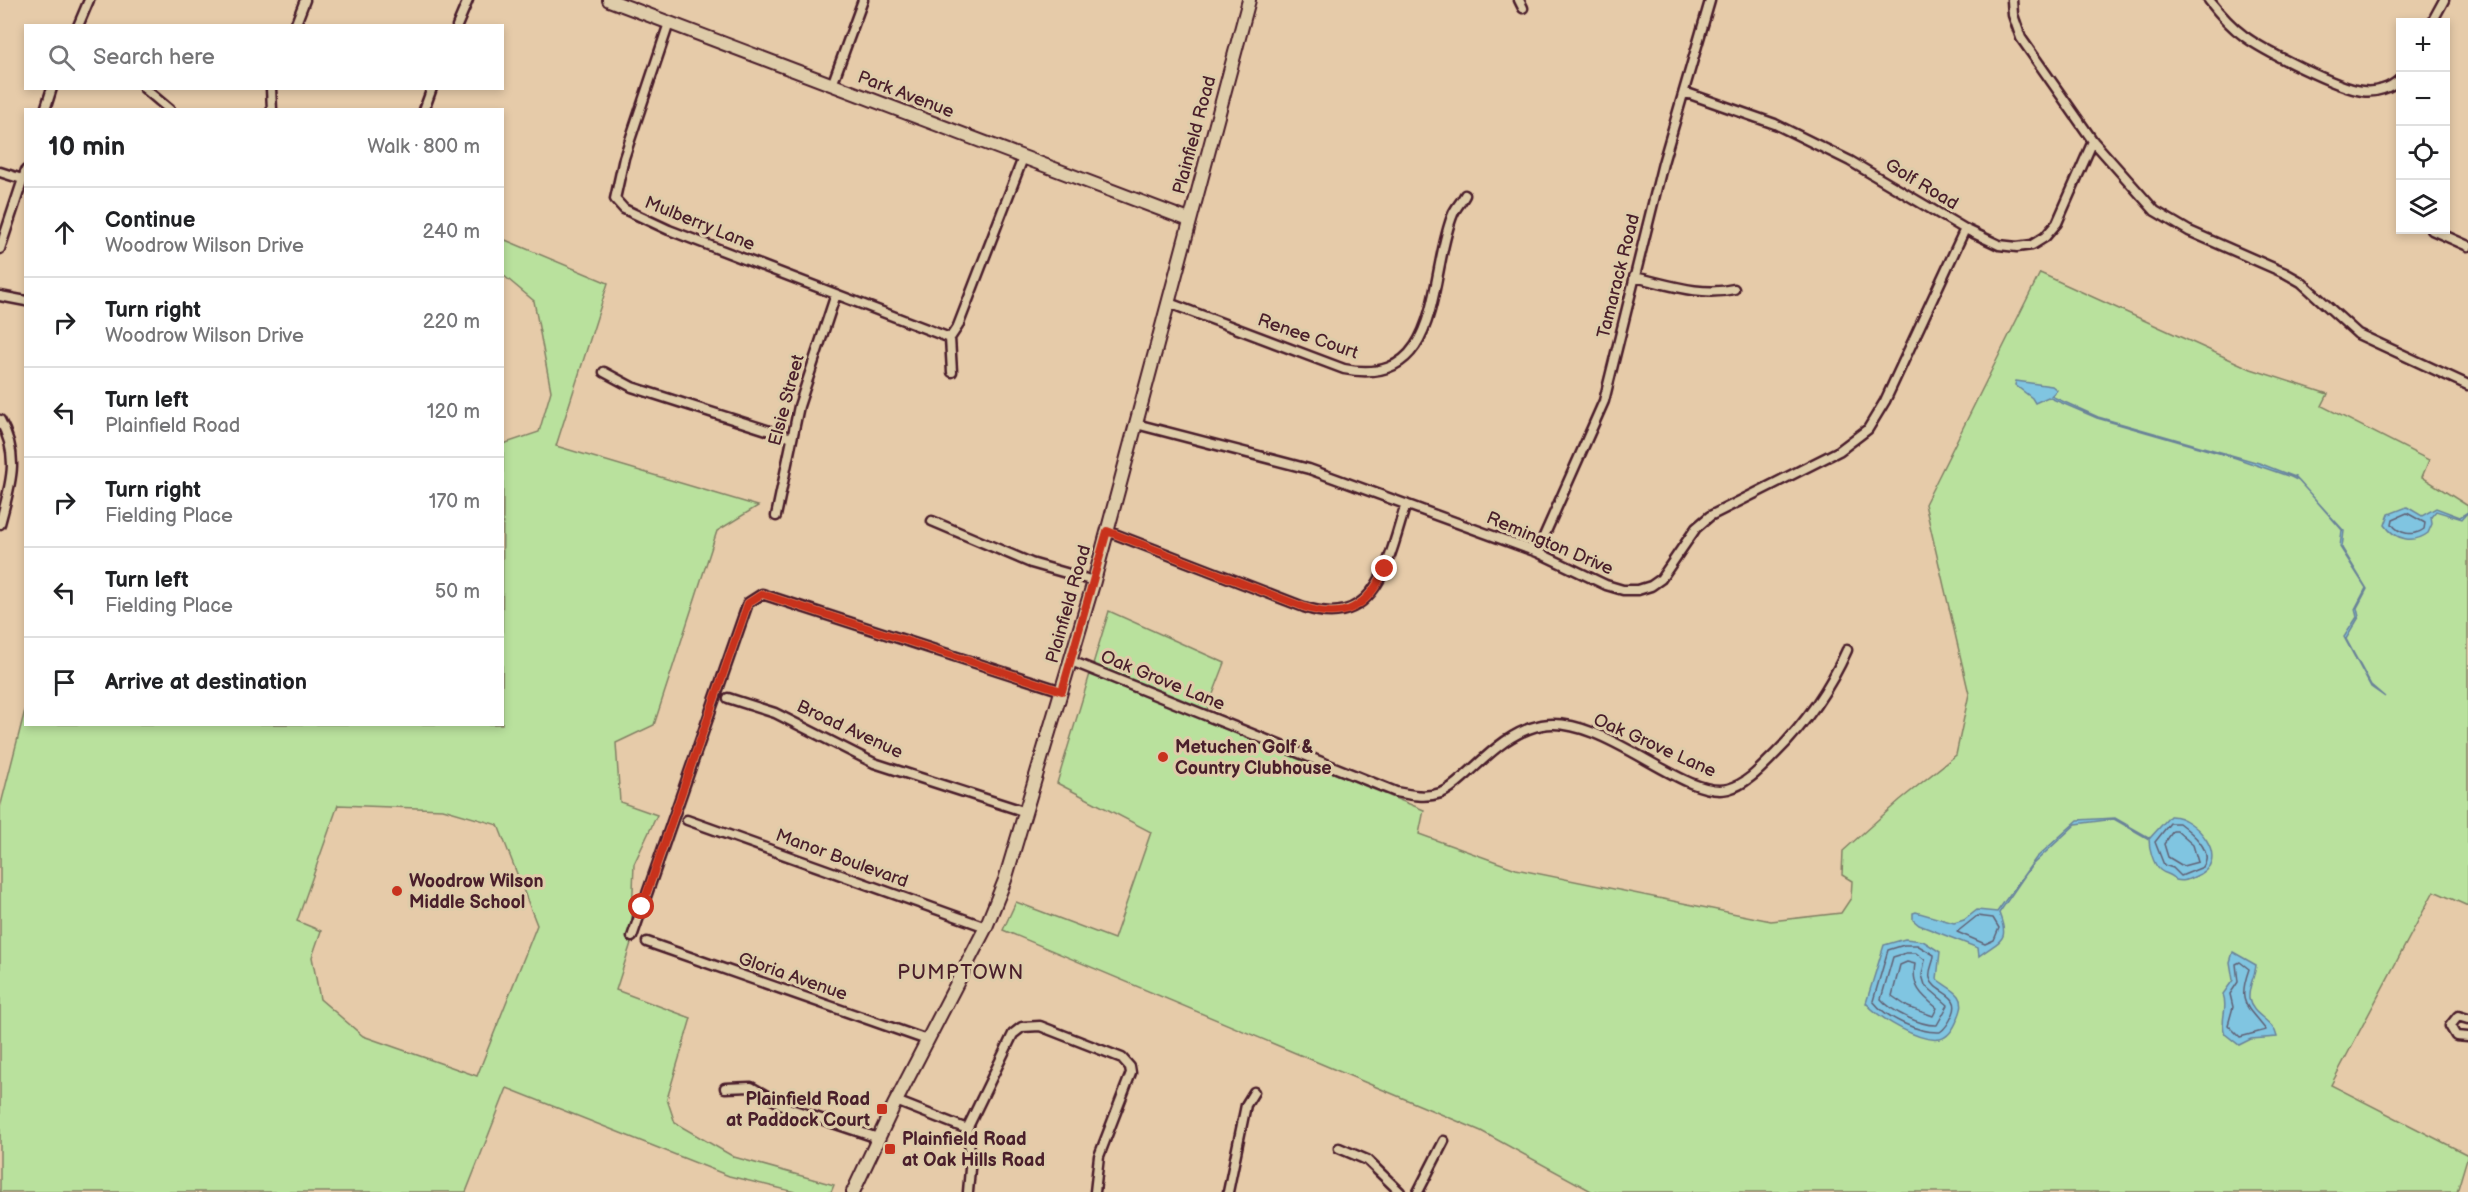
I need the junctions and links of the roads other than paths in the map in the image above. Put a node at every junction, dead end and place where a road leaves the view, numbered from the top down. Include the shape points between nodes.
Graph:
1 (89, 0) edge
2 (305, 0) edge
3 (468, 0) edge
4 (609, 0) edge
5 (863, 0) edge
6 (1249, 0) edge
7 (2012, 0) edge
8 (2209, 0) edge
9 (2444, 0) edge
10 (1710, 2) dead end
11 (2434, 18) edge
12 (669, 23) junction
13 (79, 24) edge
14 (296, 24) edge
15 (459, 24) edge
16 (2396, 81) edge
17 (832, 85) junction
18 (51, 90) edge
19 (146, 90) edge
20 (271, 90) edge
21 (431, 90) edge
22 (1684, 92) junction
23 (46, 108) edge
24 (168, 108) edge
25 (272, 108) edge
26 (425, 108) edge
27 (2093, 141) junction
28 (1023, 158) junction
29 (0, 172) edge
30 (24, 174) edge
31 (22, 179) junction
32 (1466, 195) dead end
33 (1190, 220) junction
34 (1965, 229) junction
35 (2441, 234) edge
36 (2468, 246) edge
37 (0, 249) edge
38 (1634, 277) junction
39 (1734, 289) dead end
40 (836, 294) junction
41 (0, 296) edge
42 (24, 301) edge
43 (1169, 303) junction
44 (950, 338) junction
45 (604, 372) dead end
46 (952, 372) dead end
47 (2468, 385) edge
48 (0, 420) edge
49 (1136, 424) junction
50 (792, 438) junction
51 (1406, 504) junction
52 (776, 516) dead end
53 (932, 521) dead end
54 (0, 524) edge
55 (1107, 531) junction
56 (1537, 552) junction
57 (1094, 580) junction
58 (1847, 650) dead end
59 (1071, 661) junction
60 (1062, 691) junction
61 (728, 698) dead end
62 (1026, 812) junction
63 (687, 820) dead end
64 (986, 927) junction
65 (632, 937) dead end
66 (647, 942) dead end
67 (2468, 1018) edge
68 (2468, 1037) edge
69 (927, 1040) junction
70 (725, 1088) dead end
71 (1254, 1092) dead end
72 (896, 1101) junction
73 (967, 1129) junction
74 (878, 1138) junction
75 (1444, 1141) dead end
76 (1339, 1149) dead end
77 (853, 1192) edge
78 (968, 1192) edge
79 (1095, 1192) edge
80 (1228, 1192) edge
81 (1400, 1192) edge
82 (1418, 1192) edge

1 - 13 street
2 - 14 street
3 - 15 street
4 - 12 street, Park Avenue
5 - 17 street
6 - 33 street, Plainfield Road
7 - 27 street via 2021,38
8 - 16 street via 2223,18 2260,47 2332,80 2361,91 2374,91
9 - 11 street
10 - 22 street, Tamarack Road
12 - 17 street, Park Avenue
12 - 40 street, Mulberry Lane via 624,158 615,199 624,209 669,230
17 - 28 street, Park Avenue
18 - 23 street
19 - 24 street
20 - 25 street
21 - 26 street
22 - 34 street, Golf Road via 1806,138
22 - 38 street, Tamarack Road
27 - 34 street, Golf Road via 2057,223 2045,237 2032,245 2017,247 1999,245
27 - 47 street via 2163,218 2285,273 2301,282 2358,334
28 - 33 street, Park Avenue
28 - 44 street
29 - 31 street
30 - 31 street
31 - 37 street
32 - 43 street, Renee Court via 1453,214 1423,335 1404,357 1382,371 1344,369
33 - 43 street, Plainfield Road
34 - 56 street, Remington Drive via 1878,416 1855,440 1710,516 1696,528 1661,579 1651,586 1630,590 1606,585
35 - 36 street
38 - 39 street via 1702,292
38 - 56 street, Tamarack Road via 1604,401
40 - 44 street, Mulberry Lane
40 - 50 street, Elsie Street via 812,361
41 - 42 street
43 - 49 street, Plainfield Road
44 - 46 street
45 - 50 street via 632,387
48 - 54 street via 13,455
49 - 51 street, Remington Drive via 1309,469
49 - 55 street, Plainfield Road
50 - 52 street, Elsie Street
51 - 55 street via 1376,589 1352,608 1329,614
51 - 56 street, Remington Drive
53 - 57 street via 1031,563
55 - 57 street, Plainfield Road
57 - 59 street, Plainfield Road
58 - 59 street, Oak Grove Lane via 1838,671 1786,743 1751,776 1727,789 1699,787 1595,734 1546,724 1506,740 1442,793 1415,796 1396,792
59 - 60 street, Plainfield Road
60 - 62 street, Plainfield Road
60 - 65 street via 762,594 748,603
61 - 62 street, Broad Avenue via 775,713 874,763
62 - 64 street, Plainfield Road
63 - 64 street, Manor Boulevard
64 - 69 street, Plainfield Road
66 - 69 street, Gloria Avenue
67 - 68 street via 2458,1016 2450,1026 2456,1036
69 - 72 street, Plainfield Road
70 - 74 street via 751,1087 788,1108
71 - 80 street via 1246,1105
72 - 73 street
72 - 74 street, Plainfield Road
73 - 78 street via 971,1156
73 - 79 street via 1013,1034 1022,1027 1040,1026 1114,1054 1127,1062 1131,1073 1099,1156
74 - 77 street, Plainfield Road
75 - 82 street
76 - 81 street via 1367,1160

